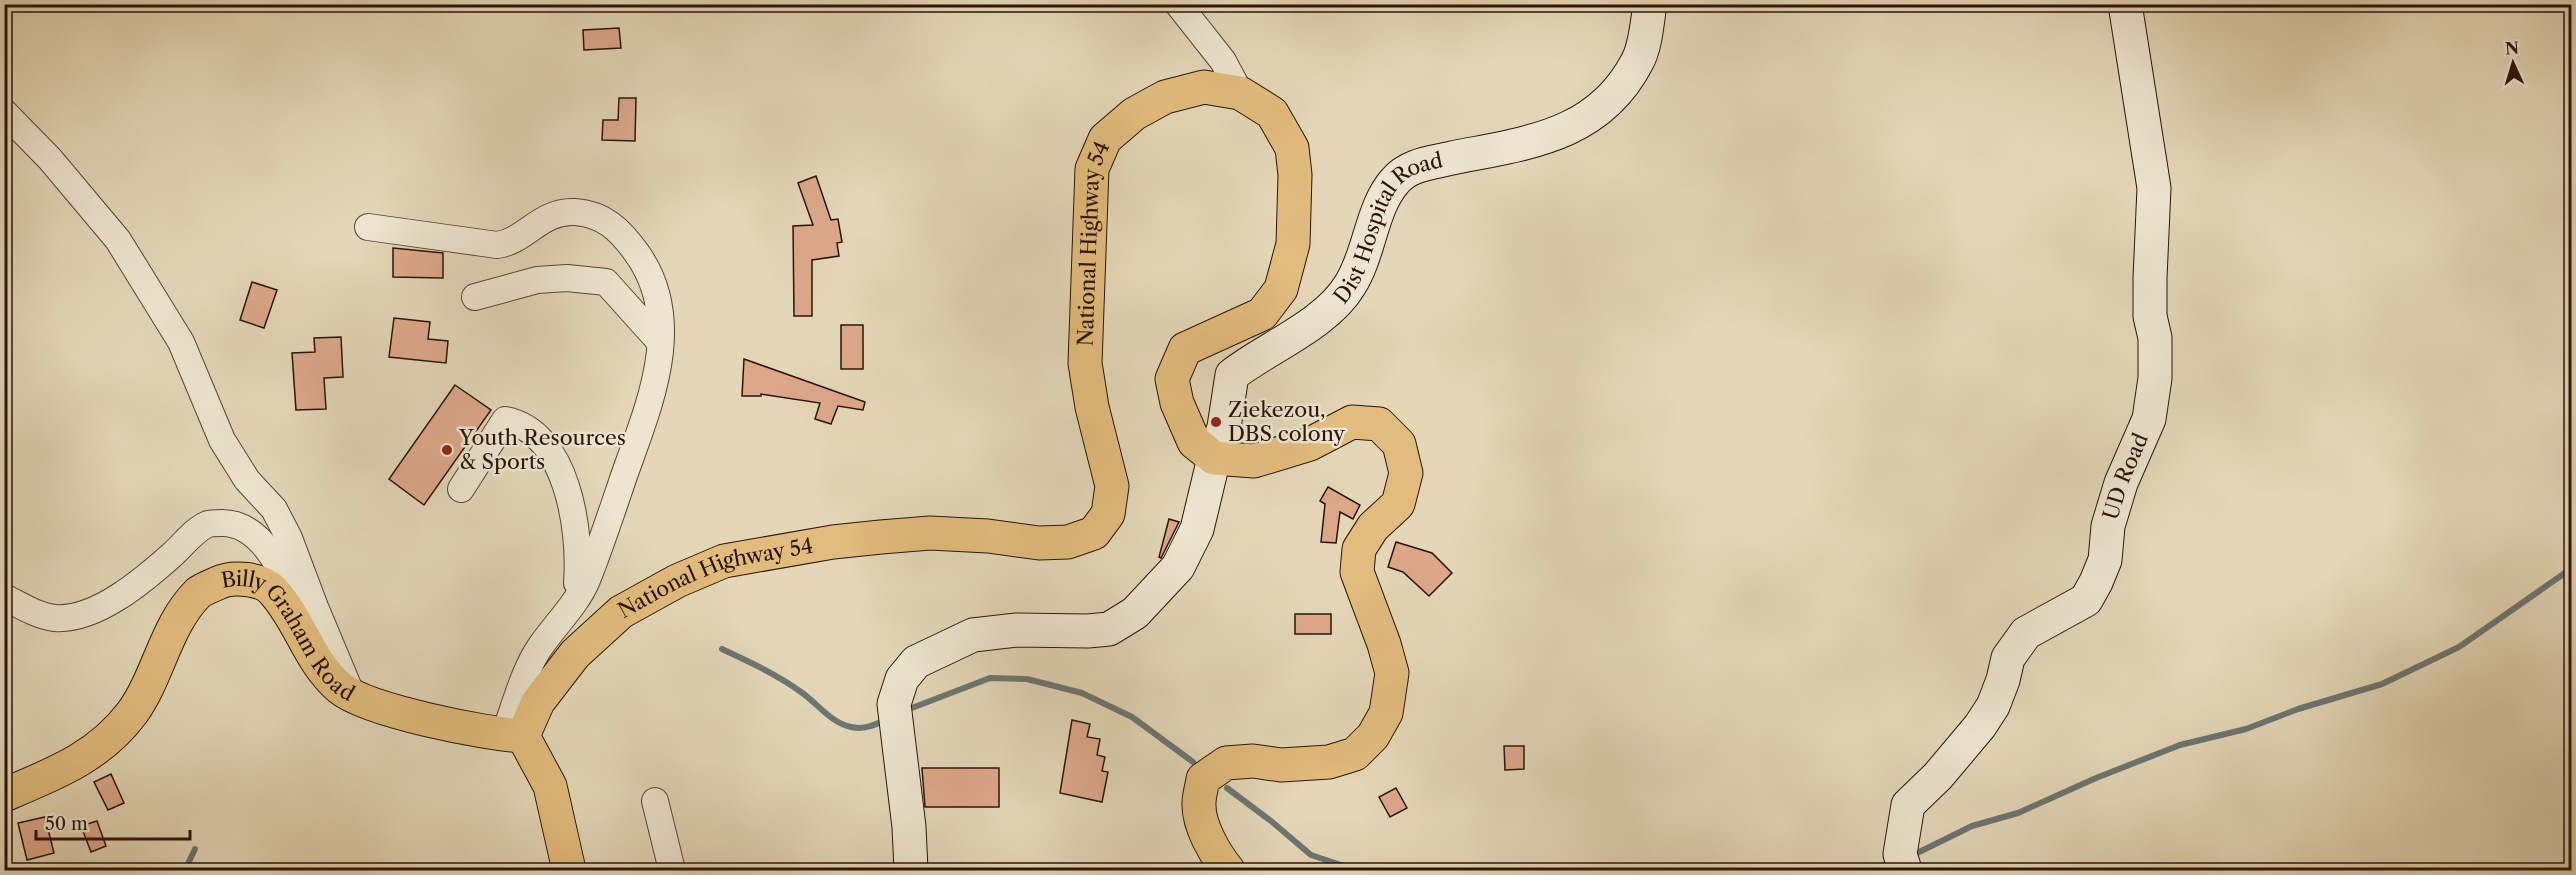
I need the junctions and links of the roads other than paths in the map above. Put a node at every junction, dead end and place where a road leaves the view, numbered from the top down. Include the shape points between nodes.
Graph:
1 (1178, 4) edge
2 (1650, 4) edge
3 (2125, 4) edge
4 (1240, 93) junction
5 (4, 112) edge
6 (368, 227) dead end
7 (475, 297) dead end
8 (660, 342) junction
9 (1214, 458) junction
10 (461, 489) dead end
11 (4, 597) edge
12 (575, 599) junction
13 (4, 612) edge
14 (55, 618) junction
15 (325, 671) junction
16 (352, 695) junction
17 (514, 735) junction
18 (4, 795) edge
19 (655, 801) dead end
20 (569, 870) edge
21 (672, 870) edge
22 (911, 870) edge
23 (1228, 870) edge
24 (1905, 870) edge

1 - 4 street via 1223,61
2 - 9 street, Dist Hospital Road via 1638,60 1620,88 1581,122 1533,142 1414,166 1395,181 1383,201 1364,260 1349,288 1321,316 1232,375 1224,427
3 - 24 street, UD Road via 2154,188 2150,316 2155,338 2155,378 2149,418 2121,483 2096,582 2086,600 2026,633 2008,658 1993,706 1980,726 1908,805 1900,854
4 - 9 main road, National Highway 54 via 1272,114 1292,148 1293,244 1281,289 1262,315 1185,349 1172,379 1177,403 1194,442
4 - 17 main road, National Highway 54 via 1204,87 1165,97 1134,114 1105,139 1092,168 1085,363 1112,486 1108,514 1094,533 1068,542 1039,543 930,533 833,542 724,561 621,612 575,654
5 - 16 street via 50,159 118,240 181,342 222,440 247,480 274,508 289,538
6 - 8 street via 497,245 509,243 543,219 561,214 574,212 606,220 621,232 649,269 656,292
7 - 8 street via 537,280 606,282
8 - 12 street via 652,398 586,581
9 - 22 street, Dist Hospital Road via 1197,529 1178,567 1135,613 1108,629 1017,630 973,635 916,662 902,679 894,704
9 - 23 main road via 1254,460 1310,444 1353,422 1379,424 1399,444 1406,473 1398,504 1373,527 1359,549 1357,572 1392,673 1386,713 1373,736 1356,754 1329,762 1281,765 1253,760 1226,764 1203,779 1199,805 1203,824
10 - 12 street via 505,420 537,435 554,459 571,502 579,556
11 - 14 street
12 - 17 street via 539,649
13 - 14 street via 28,619
14 - 15 street via 99,609 208,524 239,525 263,544 276,562
15 - 16 main road, Billy Graham Road
15 - 18 main road, Billy Graham Road via 272,589 251,581 226,579 198,592 176,623 134,710 105,744 75,764
16 - 17 main road, Billy Graham Road via 408,714
17 - 20 main road via 550,786
19 - 21 street

